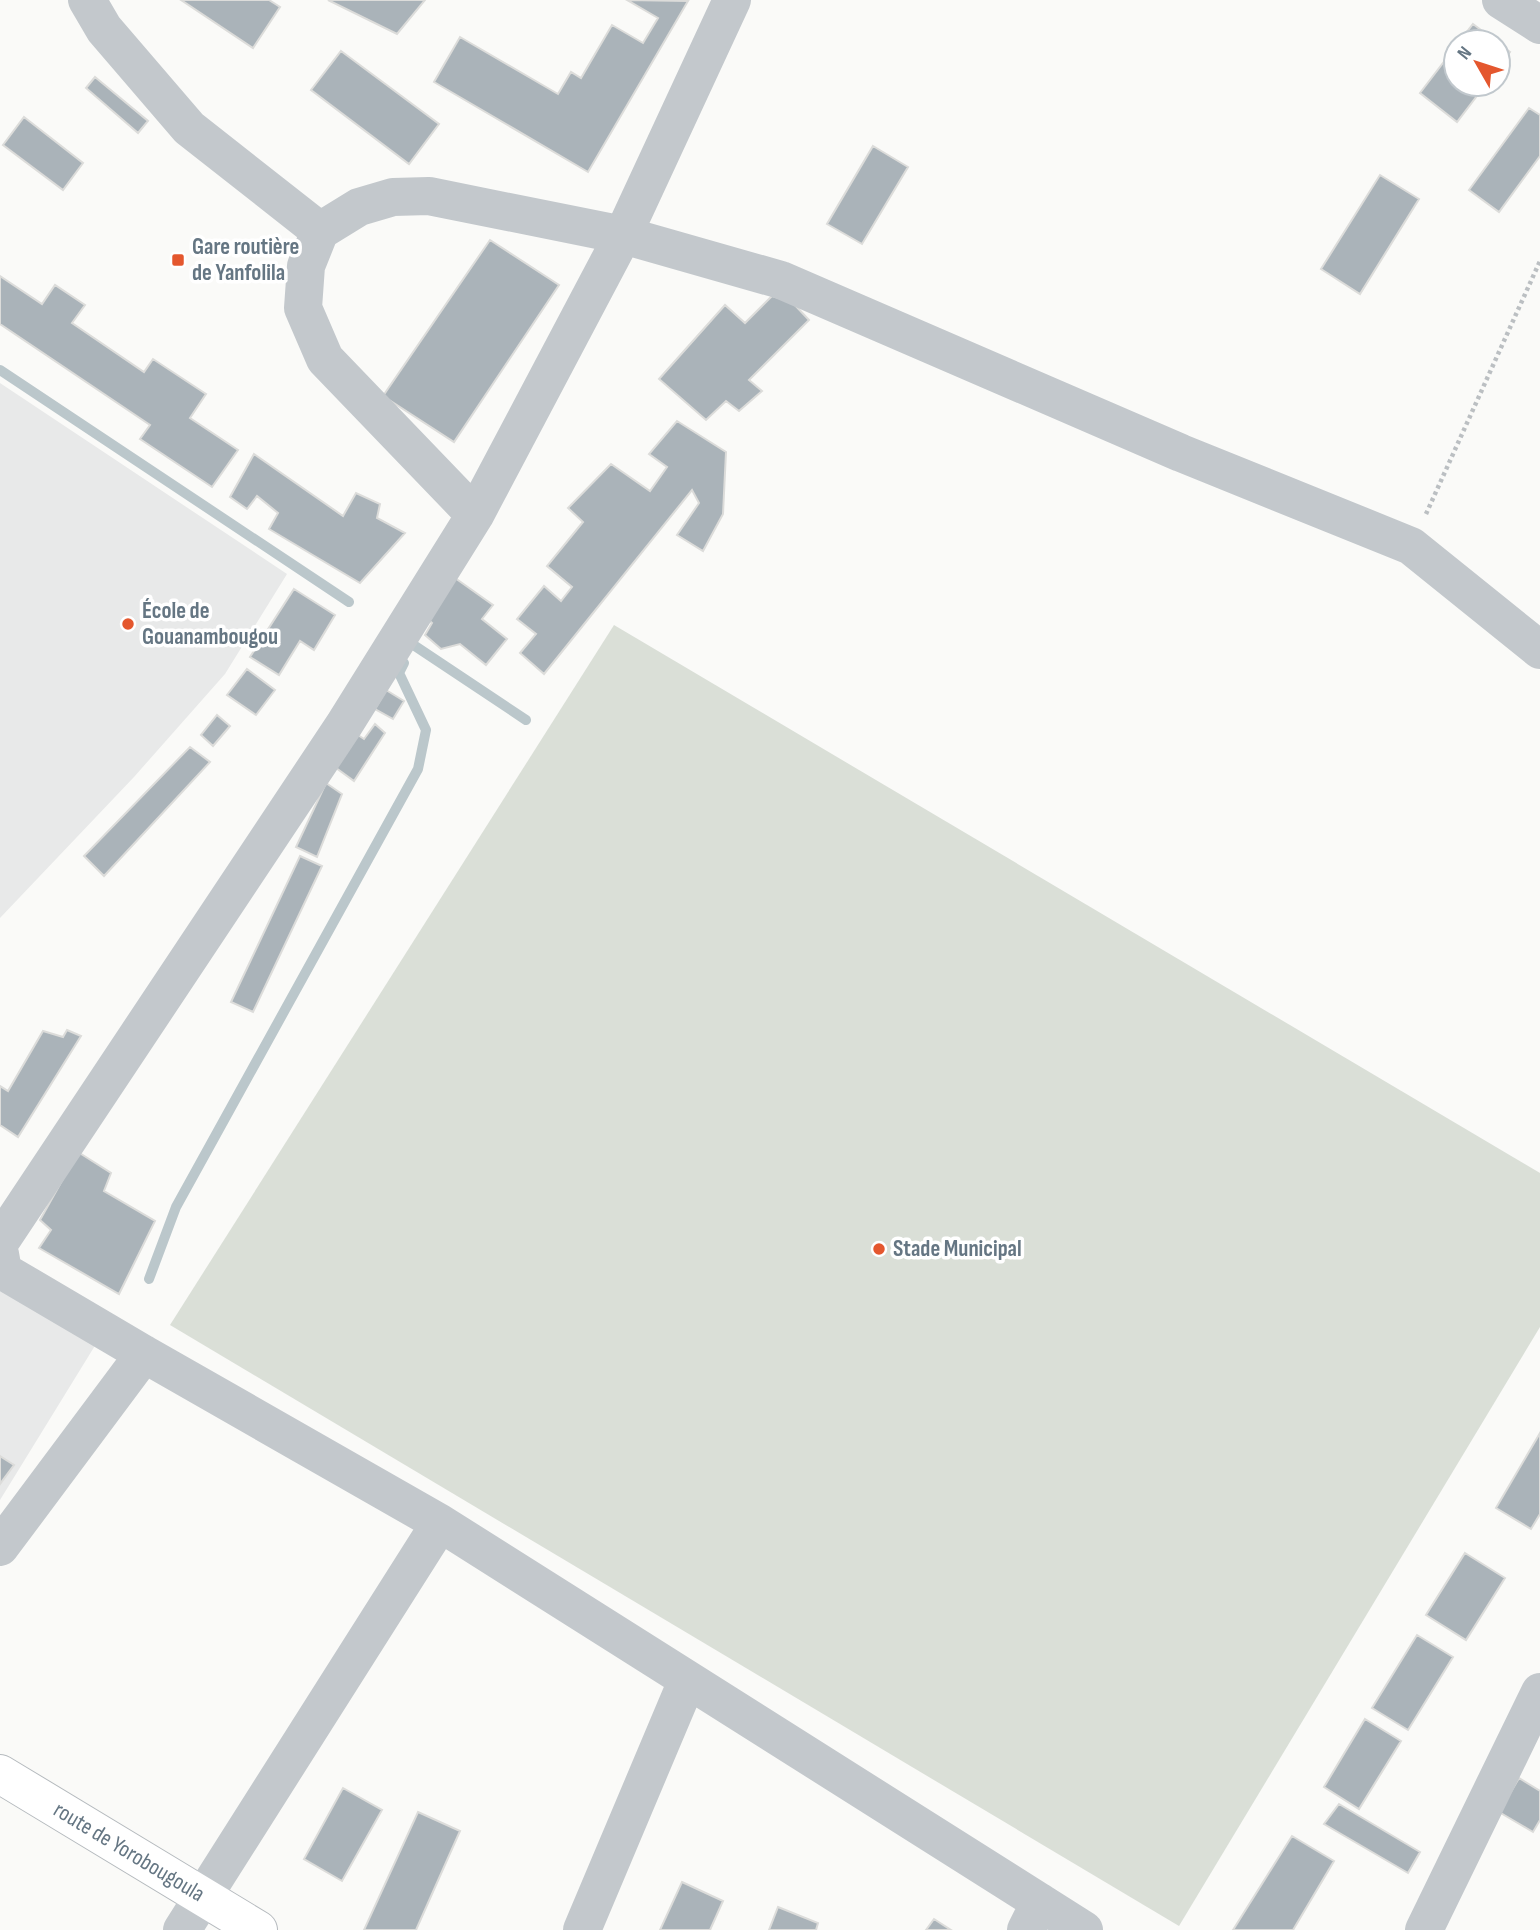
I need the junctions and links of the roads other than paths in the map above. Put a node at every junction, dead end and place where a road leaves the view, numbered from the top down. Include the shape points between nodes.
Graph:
1 (87, 0) edge
2 (1501, 0) edge
3 (723, 3) edge
4 (1540, 25) edge
5 (320, 231) junction
6 (623, 235) junction
7 (475, 515) junction
8 (1540, 650) edge
9 (0, 1242) edge
10 (0, 1254) edge
11 (144, 1354) junction
12 (440, 1523) junction
13 (0, 1547) edge
14 (687, 1681) junction
15 (1540, 1692) edge
16 (0, 1774) edge
17 (202, 1896) junction
18 (1033, 1916) edge
19 (182, 1930) edge
20 (258, 1930) edge
21 (582, 1930) edge
22 (1084, 1930) edge
23 (1424, 1930) edge

1 - 5 street via 104,29 189,128
2 - 4 street
3 - 6 street
5 - 6 street via 359,207 393,197 429,196
5 - 7 street via 306,266 303,308 324,359
6 - 7 street
6 - 8 street via 781,280 1181,453 1411,546
7 - 9 street via 344,725
10 - 11 street via 3,1271
11 - 12 street
11 - 13 street
12 - 14 street
12 - 17 street
14 - 18 street
14 - 21 street
15 - 23 street
16 - 17 main road, route de Yorobougoula
17 - 19 street
17 - 20 main road, route de Yorobougoula
18 - 22 street

